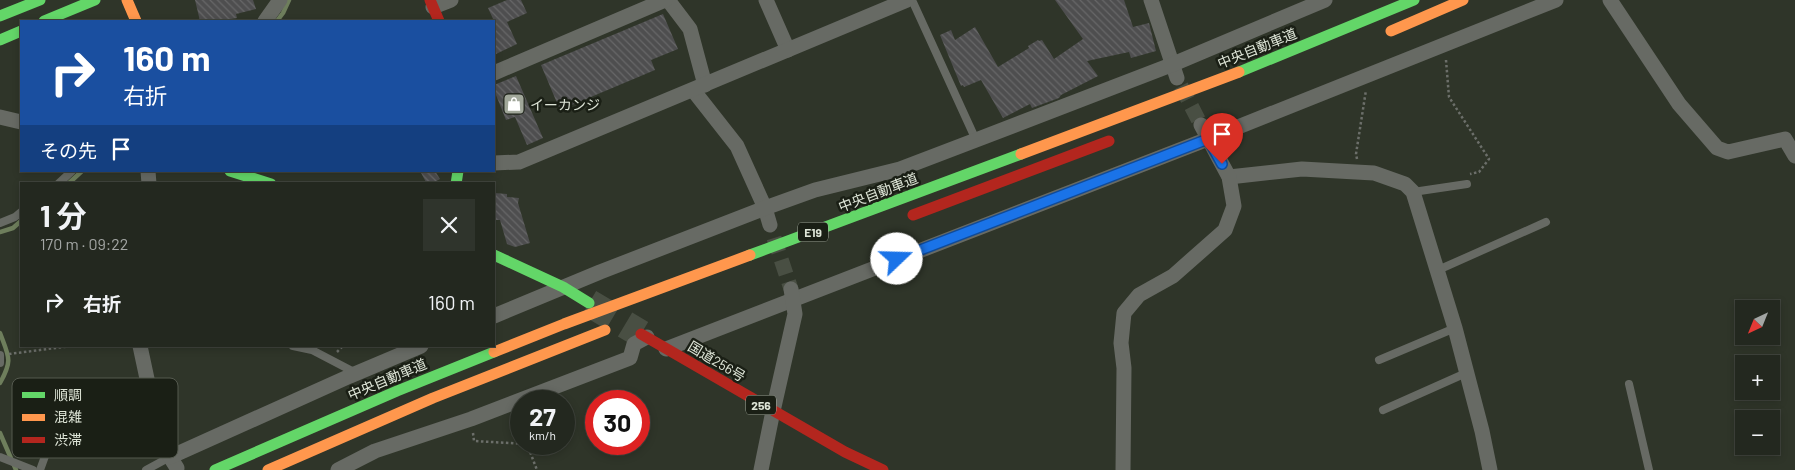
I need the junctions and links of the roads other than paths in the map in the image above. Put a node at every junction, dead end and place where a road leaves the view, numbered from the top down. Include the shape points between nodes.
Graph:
1 (40, 0) edge
2 (95, 0) edge
3 (128, 0) edge
4 (280, 0) edge
5 (451, 0) edge
6 (666, 0) edge
7 (766, 0) edge
8 (907, 0) edge
9 (912, 0) edge
10 (1151, 0) edge
11 (1325, 0) edge
12 (1414, 0) edge
13 (1463, 0) edge
14 (1556, 0) edge
15 (1610, 0) edge
16 (434, 10) edge
17 (0, 16) edge
18 (46, 20) edge
19 (136, 20) edge
20 (266, 20) edge
21 (20, 31) edge
22 (1381, 34) dead end
23 (0, 40) edge
24 (788, 50) junction
25 (1174, 71) junction
26 (495, 73) edge
27 (699, 88) junction
28 (0, 117) edge
29 (20, 122) edge
30 (1201, 125) tunnel mouth
31 (1116, 139) dead end
32 (1208, 139) junction
33 (976, 140) junction
34 (1795, 156) edge
35 (495, 163) edge
36 (71, 172) edge
37 (233, 172) edge
38 (1229, 176) junction
39 (60, 182) edge
40 (265, 182) edge
41 (1467, 184) dead end
42 (1413, 192) junction
43 (765, 208) junction
44 (20, 213) edge
45 (905, 218) dead end
46 (1546, 222) dead end
47 (0, 223) edge
48 (770, 225) tunnel mouth
49 (495, 255) edge
50 (1438, 270) junction
51 (563, 287) junction
52 (792, 295) junction
53 (589, 303) tunnel mouth
54 (495, 316) edge
55 (612, 327) dead end
56 (1455, 328) junction
57 (644, 336) joint
58 (140, 347) edge
59 (297, 347) edge
60 (420, 347) edge
61 (666, 349) junction
62 (0, 355) edge
63 (1379, 360) dead end
64 (0, 362) edge
65 (356, 373) junction
66 (1466, 373) junction
67 (147, 378) edge
68 (1629, 384) dead end
69 (1382, 410) dead end
70 (772, 411) junction
71 (1, 457) edge
72 (44, 458) edge
73 (173, 458) edge
74 (174, 462) junction
75 (33, 470) edge
76 (40, 470) edge
77 (146, 470) edge
78 (214, 470) edge
79 (268, 470) edge
80 (338, 470) edge
81 (761, 470) edge
82 (883, 470) edge
83 (1123, 470) edge
84 (1490, 470) edge
85 (1649, 470) edge

1 - 17 main road
2 - 18 main road
3 - 19 main road
4 - 20 street
5 - 16 street
6 - 26 street
6 - 27 street via 690,29
7 - 24 street
8 - 24 street
9 - 33 lane
10 - 25 street
11 - 25 street
12 - 78 main road, 中央自動車道 / E19 via 1221,79 555,328 397,390
13 - 22 main road
14 - 32 street
15 - 34 street via 1679,104 1717,148 1728,152 1785,139
21 - 23 main road
24 - 27 street
25 - 33 street
27 - 35 street via 519,162
27 - 43 street via 737,146
28 - 29 street
30 - 32 street
31 - 45 main road
32 - 38 street
32 - 52 street
33 - 43 street via 900,169 815,190
36 - 39 lane
37 - 40 main road
38 - 42 street via 1302,169 1374,174 1405,184
38 - 83 street via 1234,206 1226,230 1173,276 1139,295 1124,313 1121,343 1124,368
41 - 42 lane
42 - 50 street
43 - 48 street
43 - 51 street
44 - 47 lane
46 - 50 lane
49 - 51 main road
50 - 56 street
51 - 53 main road
51 - 54 street
52 - 61 street
52 - 70 street via 795,314
55 - 79 main road via 433,398
56 - 63 lane
56 - 66 street
57 - 61 main road, 国道256号 / 256
57 - 80 street via 634,344 630,358 471,419 375,451
58 - 67 street
59 - 65 lane via 312,350
60 - 65 street
61 - 70 main road, 国道256号 / 256
62 - 64 lane
65 - 74 street
66 - 69 lane
66 - 84 street
68 - 85 lane
70 - 81 street
70 - 82 main road, 国道256号 / 256
71 - 75 lane
72 - 76 lane
73 - 74 street
74 - 77 lane

